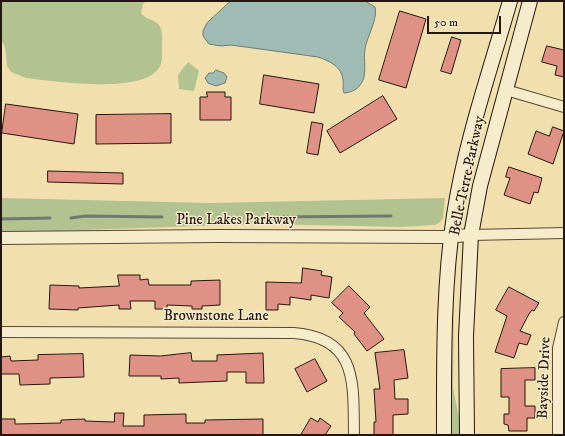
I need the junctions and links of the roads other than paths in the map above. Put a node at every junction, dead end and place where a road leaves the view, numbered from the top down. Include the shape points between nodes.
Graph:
1 (510, 1) edge
2 (530, 1) edge
3 (506, 90) junction
4 (564, 107) edge
5 (564, 233) edge
6 (471, 235) junction
7 (452, 236) junction
8 (1, 238) edge
9 (564, 322) edge
10 (1, 332) edge
11 (354, 435) edge
12 (444, 435) edge
13 (467, 435) edge
14 (558, 435) edge

1 - 7 main road, Belle Terre Parkway via 461,177
2 - 3 main road, Belle Terre Parkway
3 - 4 street
3 - 6 main road, Belle Terre Parkway via 480,186
5 - 6 street
6 - 7 street, Pine Lakes Parkway
6 - 13 main road, Belle Terre Parkway via 466,336
7 - 8 street, Pine Lakes Parkway
7 - 12 main road, Belle Terre Parkway via 444,352
9 - 14 street, Bayside Drive via 558,348
10 - 11 street, Brownstone Lane via 294,333 317,336 334,346 344,356 350,370

